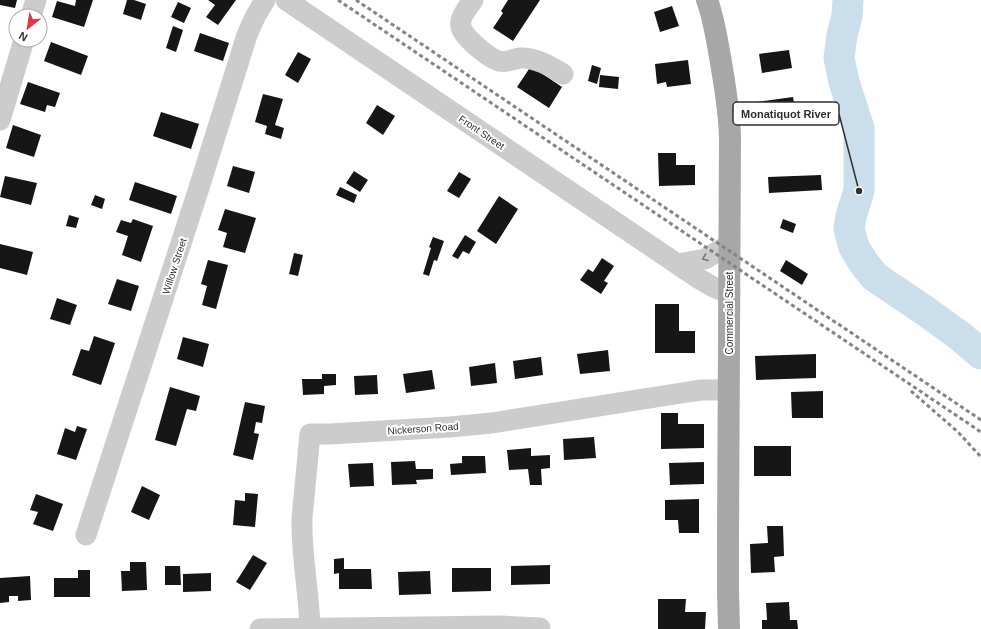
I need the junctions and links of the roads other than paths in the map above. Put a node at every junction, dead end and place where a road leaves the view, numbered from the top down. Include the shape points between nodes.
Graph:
1 (265, 0) edge
2 (286, 0) edge
3 (473, 0) edge
4 (707, 0) edge
5 (22, 48) edge
6 (563, 74) dead end
7 (0, 120) edge
8 (730, 244) junction
9 (678, 264) junction
10 (730, 291) junction
11 (729, 390) junction
12 (86, 535) dead end
13 (310, 628) junction
14 (540, 628) edge
15 (260, 629) edge
16 (729, 629) edge

1 - 12 street, Willow Street via 247,35
2 - 9 street, Front Street
3 - 6 street via 461,20 463,32 473,44 499,61 527,58 542,62
4 - 8 main road, Commercial Street via 716,34 729,118
5 - 7 street
8 -> 9 street via 705,259
8 - 10 main road, Commercial Street
9 - 10 street, Front Street via 712,287
10 - 11 main road, Commercial Street
11 - 13 street, Nickerson Road via 700,390 466,426 310,434 301,531
11 - 16 main road, Commercial Street
13 - 14 street
13 - 15 street

